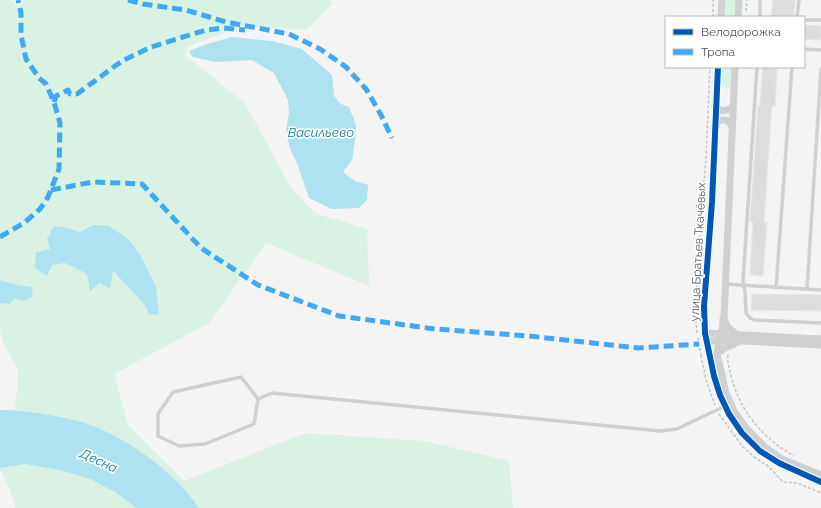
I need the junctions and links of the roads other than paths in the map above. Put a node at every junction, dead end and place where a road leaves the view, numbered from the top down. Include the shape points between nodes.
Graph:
1 (722, 0) edge
2 (739, 0) edge
3 (760, 0) edge
4 (799, 0) edge
5 (721, 16) edge
6 (738, 16) edge
7 (760, 16) edge
8 (797, 16) edge
9 (805, 20) edge
10 (821, 20) edge
11 (805, 49) edge
12 (821, 50) edge
13 (718, 68) edge
14 (736, 68) edge
15 (757, 68) edge
16 (792, 68) edge
17 (821, 69) edge
18 (733, 105) junction
19 (715, 106) junction
20 (714, 128) junction
21 (732, 129) junction
22 (725, 284) junction
23 (744, 286) junction
24 (776, 288) junction
25 (807, 289) junction
26 (821, 290) edge
27 (724, 318) junction
28 (821, 323) edge
29 (706, 337) junction
30 (721, 337) junction
31 (740, 338) junction
32 (821, 339) edge
33 (821, 345) edge
34 (717, 354) junction
35 (258, 399) junction
36 (725, 406) junction
37 (821, 475) edge
38 (821, 482) edge

1 - 5 street
2 - 6 street
3 - 7 lane
4 - 8 lane
9 - 10 lane
11 - 12 lane
13 - 19 street, улица Братьев Ткачёвых
14 - 18 street
15 - 23 lane
16 - 24 lane
17 - 25 lane
18 - 19 street via 731,109 722,111
18 - 21 street
19 - 20 street, улица Братьев Ткачёвых
20 - 21 street via 723,120 731,124
20 - 29 street, улица Братьев Ткачёвых
21 - 22 street
22 - 23 lane
22 - 27 street
23 - 24 lane
23 - 28 lane via 746,313 754,320
24 - 25 lane
25 - 26 lane
27 - 30 street
27 - 31 street via 727,326
29 - 30 street
29 - 36 street, улица Братьев Ткачёвых via 714,376
30 - 31 street
30 - 34 street
31 - 32 street
31 - 33 street
31 - 34 street
34 - 37 street via 726,393 734,411 747,429 782,459
35 - 35 lane via 254,424 205,444 179,446 158,436 158,414 173,392 241,377
35 - 36 lane via 272,392 660,431 677,429
36 - 38 street, улица Братьев Ткачёвых via 742,433 760,451 779,463

